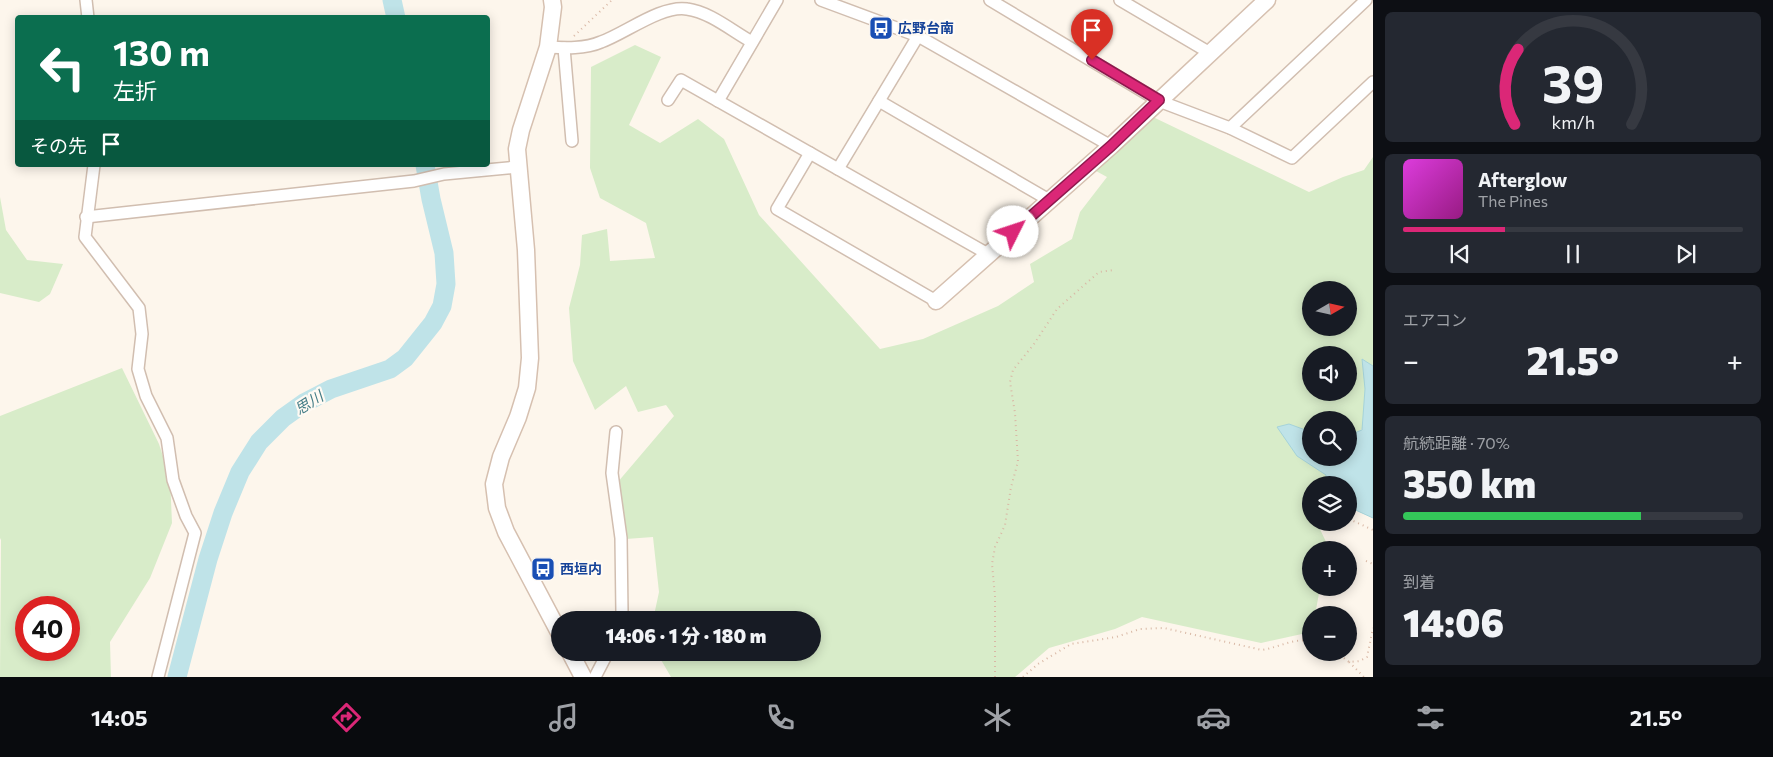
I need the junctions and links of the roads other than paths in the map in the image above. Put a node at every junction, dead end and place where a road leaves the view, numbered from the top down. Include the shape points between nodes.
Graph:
1 (86, 0) edge
2 (552, 0) edge
3 (777, 0) edge
4 (822, 0) edge
5 (990, 0) edge
6 (1120, 0) edge
7 (1267, 0) edge
8 (1366, 0) edge
9 (88, 15) edge
10 (918, 36) junction
11 (752, 42) junction
12 (556, 47) junction
13 (1210, 53) junction
14 (1373, 82) edge
15 (668, 100) dead end
16 (1159, 100) junction
17 (718, 101) junction
18 (879, 101) junction
19 (1230, 128) junction
20 (572, 141) dead end
21 (1111, 146) junction
22 (810, 153) junction
23 (94, 167) edge
24 (517, 167) junction
25 (838, 169) junction
26 (1049, 200) junction
27 (86, 217) junction
28 (988, 254) junction
29 (936, 301) joint
30 (616, 432) dead end
31 (622, 611) edge
32 (551, 617) edge
33 (575, 661) edge
34 (603, 661) edge
35 (158, 677) edge
36 (583, 677) edge
37 (595, 677) edge

1 - 9 street
2 - 12 street
3 - 11 street
4 - 10 street
5 - 16 street
6 - 13 street
7 - 13 street
8 - 19 street
10 - 18 street
10 - 21 street
11 - 12 street via 706,15 686,9 666,11 600,43 574,48
11 - 17 street
12 - 20 street
12 - 24 street via 521,130
13 - 16 street
14 - 19 street via 1292,158
15 - 17 street via 681,80
16 - 19 street
16 - 21 street
17 - 22 street
18 - 25 street
18 - 26 street
21 - 26 street
22 - 25 street
22 - 29 street via 777,209
23 - 27 street
24 - 27 street
24 - 32 street via 526,250 530,358 527,388 494,484 497,508 506,532
25 - 28 street
26 - 28 street
27 - 35 street via 85,237 139,308 142,334 138,369 146,396 166,438 173,480 195,533
28 - 29 street
30 - 31 street via 612,473 621,538
33 - 36 street
34 - 37 street

